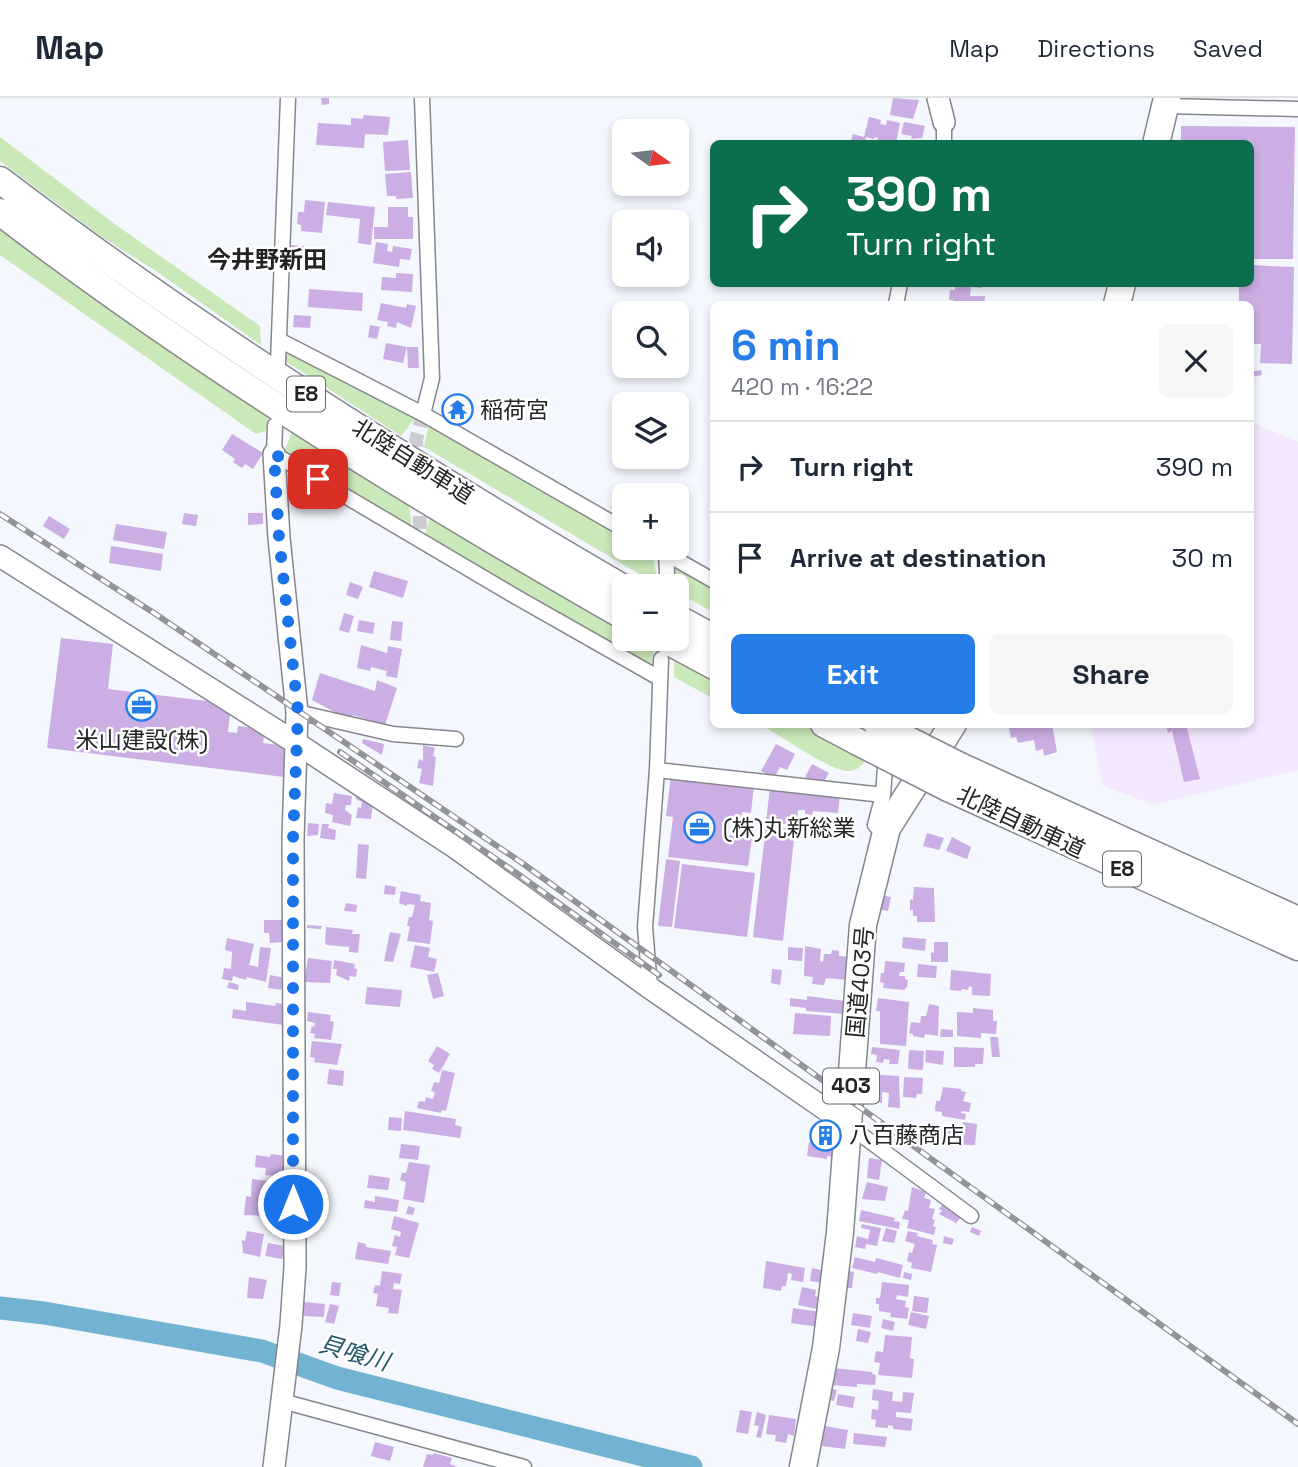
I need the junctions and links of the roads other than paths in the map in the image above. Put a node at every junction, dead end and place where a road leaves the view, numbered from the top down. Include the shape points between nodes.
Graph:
1 (288, 98) edge
2 (422, 98) edge
3 (938, 98) edge
4 (1166, 102) edge
5 (1298, 109) edge
6 (944, 122) joint
7 (944, 140) edge
8 (1157, 140) edge
9 (0, 180) edge
10 (0, 212) edge
11 (281, 341) junction
12 (278, 363) dead end
13 (423, 414) junction
14 (275, 425) dead end
15 (274, 454) junction
16 (612, 523) edge
17 (0, 556) edge
18 (663, 560) edge
19 (676, 560) edge
20 (667, 574) tunnel mouth
21 (710, 580) edge
22 (612, 581) edge
23 (612, 609) edge
24 (689, 624) edge
25 (710, 636) edge
26 (663, 651) edge
27 (669, 651) edge
28 (710, 665) edge
29 (659, 677) junction
30 (298, 712) junction
31 (843, 728) edge
32 (889, 728) edge
33 (950, 728) edge
34 (867, 733) edge
35 (456, 739) dead end
36 (296, 743) junction
37 (657, 770) junction
38 (954, 777) junction
39 (883, 794) junction
40 (885, 835) junction
41 (1298, 920) edge
42 (1298, 947) edge
43 (650, 988) junction
44 (848, 1125) junction
45 (971, 1216) dead end
46 (282, 1397) junction
47 (274, 1467) edge
48 (524, 1467) edge
49 (803, 1467) edge

1 - 11 street
2 - 13 street via 432,378
3 - 6 street
4 - 5 street
4 - 8 highway
6 - 7 street
9 - 22 highway, 北陸自動車道 / E8 via 297,389
10 - 23 highway, 北陸自動車道 / E8 via 283,409 443,511
11 - 12 street
11 - 13 street
13 - 16 street
14 - 15 street
15 - 29 street
15 - 30 street
17 - 36 street
18 - 20 street
19 - 21 street
24 - 25 highway
26 - 29 street
27 - 28 highway
29 - 37 street
30 - 35 street via 393,734
30 - 36 street
31 - 34 highway, 北陸自動車道 / E8
32 - 39 street
33 - 40 highway, 国道403号 / 403
34 - 38 highway, 北陸自動車道 / E8, bridge
36 - 43 street via 456,848
36 - 46 street via 295,1267
37 - 39 street
37 - 43 street via 645,927
38 - 41 highway, 北陸自動車道 / E8
38 - 42 highway, 北陸自動車道 / E8
39 - 40 street via 875,825
40 - 44 highway, 国道403号 / 403 via 863,925
43 - 44 street
44 - 45 street
44 - 49 highway, 国道403号 / 403 via 841,1232
46 - 47 street
46 - 48 street

